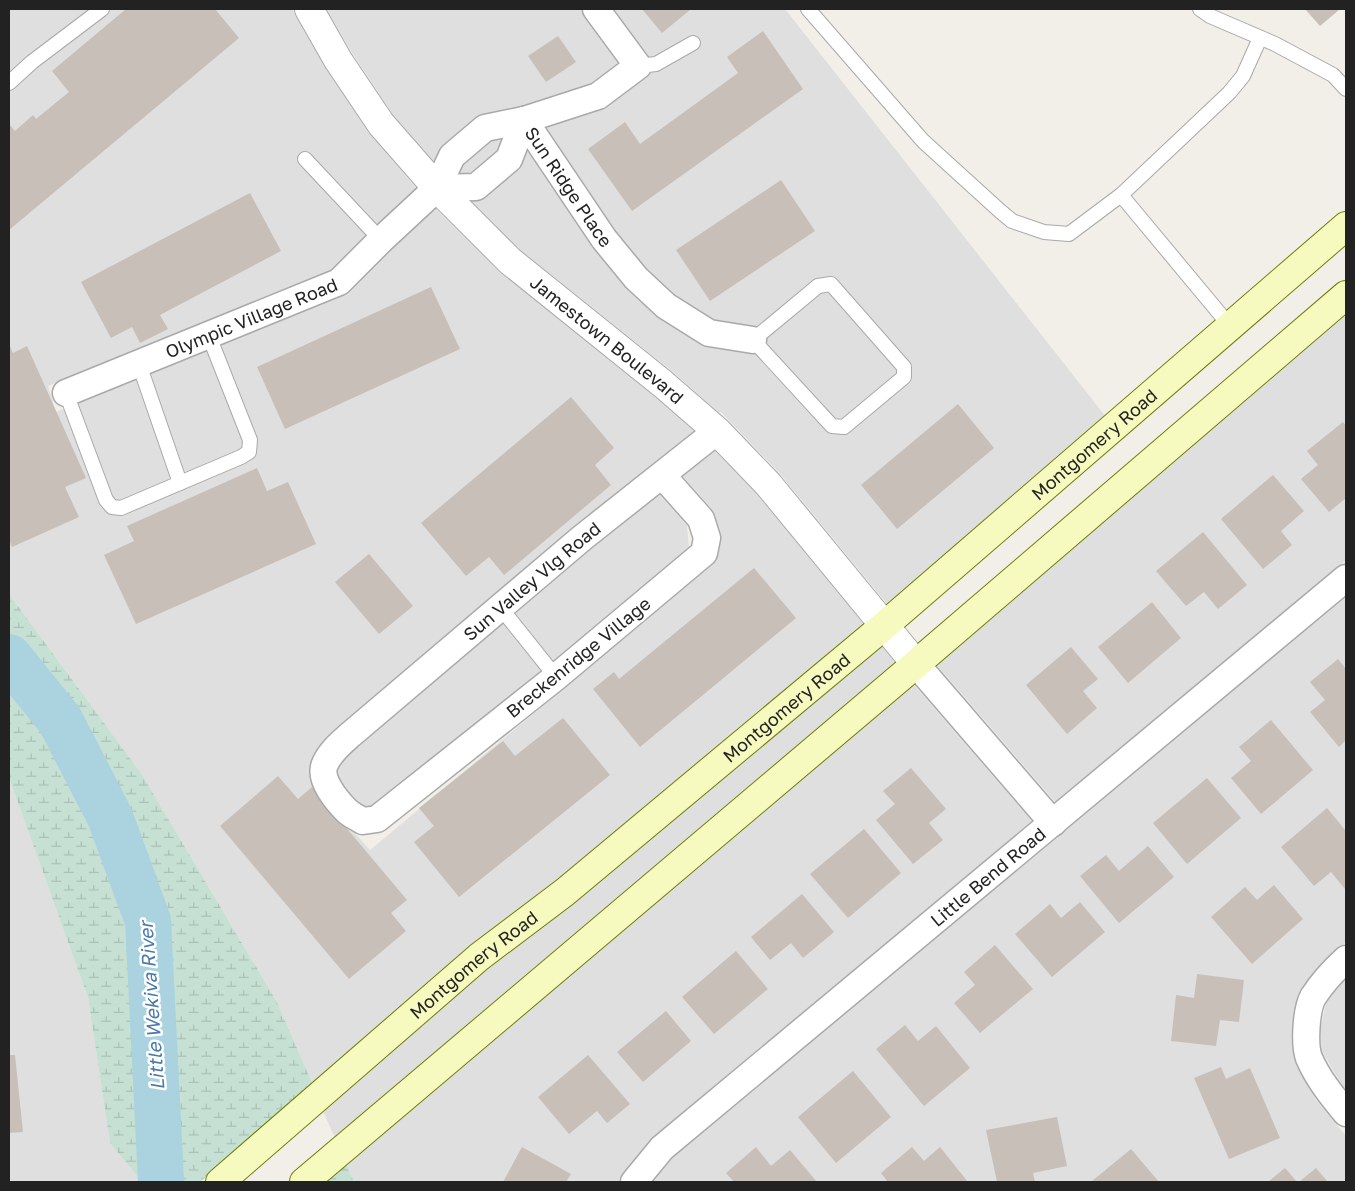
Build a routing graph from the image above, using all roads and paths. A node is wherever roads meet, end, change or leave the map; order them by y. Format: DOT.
graph roads {
  1 [pos="102,9"];
  2 [pos="309,9"];
  3 [pos="596,9"];
  4 [pos="808,9"];
  5 [pos="1200,9"];
  6 [pos="1216,13"];
  7 [pos="1260,38"];
  8 [pos="693,43"];
  9 [pos="638,66"];
  10 [pos="9,83"];
  11 [pos="1346,89"];
  12 [pos="524,120"];
  13 [pos="305,158"];
  14 [pos="437,188"];
  15 [pos="1121,195"];
  16 [pos="1346,226"];
  17 [pos="381,240"];
  18 [pos="1346,295"];
  19 [pos="1230,326"];
  20 [pos="209,336"];
  21 [pos="753,340"];
  22 [pos="139,364"];
  23 [pos="66,393"];
  24 [pos="717,431"];
  25 [pos="662,475"];
  26 [pos="180,483"];
  27 [pos="1346,578"];
  28 [pos="500,607"];
  29 [pos="885,625"];
  30 [pos="916,664"];
  31 [pos="556,677"];
  32 [pos="377,820"];
  33 [pos="1053,823"];
  34 [pos="1346,959"];
  35 [pos="1346,1113"];
  36 [pos="220,1182"];
  37 [pos="304,1182"];
  38 [pos="634,1182"];
  1 -- 10 [label="lane"];
  2 -- 14 [label="street, Jamestown Boulevard"];
  3 -- 9 [label="street"];
  4 -- 15 [label="lane"];
  5 -- 6 [label="lane"];
  6 -- 7 [label="lane"];
  7 -- 11 [label="lane"];
  7 -- 15 [label="lane"];
  8 -- 9 [label="lane"];
  9 -- 12 [label="street, Sun Ridge Place"];
  12 -- 14 [label="street"];
  12 -- 14 [label="street"];
  12 -- 21 [label="street, Sun Ridge Place"];
  13 -- 17 [label="lane"];
  14 -- 17 [label="street, Olympic Village Road"];
  14 -- 24 [label="street, Jamestown Boulevard"];
  15 -- 19 [label="lane"];
  16 -- 19 [label="main road, Montgomery Road"];
  17 -- 20 [label="street, Olympic Village Road"];
  18 -- 30 [label="main road"];
  19 -- 29 [label="main road, Montgomery Road"];
  20 -- 22 [label="street, Olympic Village Road"];
  20 -- 26 [label="lane"];
  21 -- 21 [label="lane"];
  22 -- 23 [label="street, Olympic Village Road"];
  22 -- 26 [label="lane"];
  23 -- 26 [label="lane"];
  24 -- 25 [label="street, Sun Valley Vlg Road"];
  24 -- 29 [label="street, Jamestown Boulevard"];
  25 -- 28 [label="street, Sun Valley Vlg Road"];
  25 -- 31 [label="street, Breckenridge Village"];
  27 -- 33 [label="street, Little Bend Road"];
  28 -- 31 [label="lane"];
  28 -- 32 [label="street, Sun Valley Vlg Road"];
  29 -- 30 [label="street, Jamestown Boulevard"];
  29 -- 36 [label="main road, Montgomery Road"];
  30 -- 33 [label="street"];
  30 -- 37 [label="main road"];
  31 -- 32 [label="street, Breckenridge Village"];
  33 -- 38 [label="street, Little Bend Road"];
  34 -- 35 [label="street"];
}
